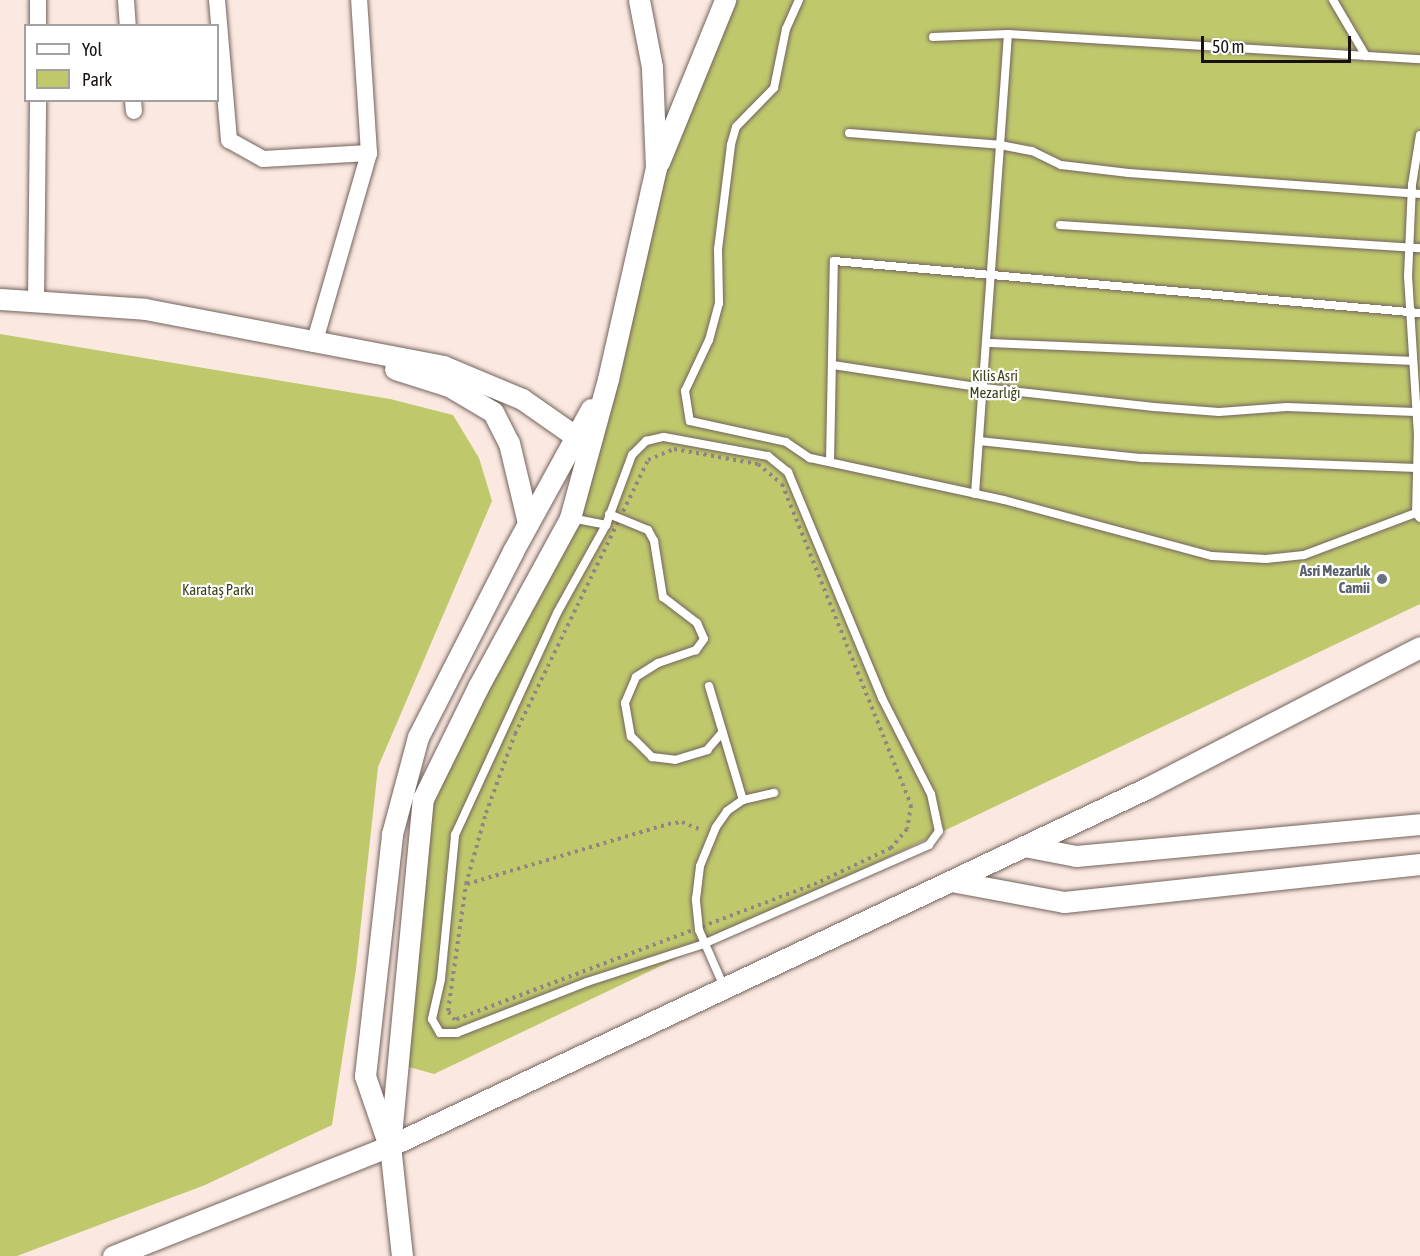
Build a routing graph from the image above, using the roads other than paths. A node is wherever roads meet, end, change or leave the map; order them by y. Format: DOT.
graph roads {
  1 [pos="38,0"];
  2 [pos="126,0"];
  3 [pos="217,0"];
  4 [pos="359,0"];
  5 [pos="639,0"];
  6 [pos="725,0"];
  7 [pos="799,0"];
  8 [pos="1333,0"];
  9 [pos="38,24"];
  10 [pos="128,24"];
  11 [pos="1008,34"];
  12 [pos="933,37"];
  13 [pos="1366,56"];
  14 [pos="1420,59"];
  15 [pos="38,102"];
  16 [pos="849,133"];
  17 [pos="1420,135"];
  18 [pos="1000,145"];
  19 [pos="369,153"];
  20 [pos="657,168"];
  21 [pos="1416,194"];
  22 [pos="1060,225"];
  23 [pos="1409,247"];
  24 [pos="1420,248"];
  25 [pos="992,275"];
  26 [pos="0,299"];
  27 [pos="36,302"];
  28 [pos="1408,313"];
  29 [pos="1420,313"];
  30 [pos="987,343"];
  31 [pos="314,344"];
  32 [pos="1411,361"];
  33 [pos="833,365"];
  34 [pos="984,388"];
  35 [pos="1415,412"];
  36 [pos="979,441"];
  37 [pos="583,442"];
  38 [pos="830,462"];
  39 [pos="1419,468"];
  40 [pos="975,494"];
  41 [pos="609,514"];
  42 [pos="1418,515"];
  43 [pos="570,518"];
  44 [pos="528,523"];
  45 [pos="606,525"];
  46 [pos="1420,647"];
  47 [pos="709,686"];
  48 [pos="722,733"];
  49 [pos="774,793"];
  50 [pos="743,800"];
  51 [pos="1420,824"];
  52 [pos="1024,846"];
  53 [pos="1420,864"];
  54 [pos="951,881"];
  55 [pos="704,944"];
  56 [pos="724,988"];
  57 [pos="390,1146"];
  58 [pos="112,1256"];
  59 [pos="402,1256"];
  1 -- 9 [label="street"];
  2 -- 10 [label="street"];
  3 -- 19 [label="street"];
  4 -- 19 [label="street"];
  5 -- 20 [label="street"];
  6 -- 20 [label="street"];
  7 -- 38 [label="lane"];
  8 -- 13 [label="lane"];
  11 -- 12 [label="lane"];
  11 -- 13 [label="lane"];
  11 -- 18 [label="lane"];
  13 -- 14 [label="lane"];
  15 -- 27 [label="street"];
  16 -- 18 [label="lane"];
  17 -- 21 [label="lane"];
  18 -- 21 [label="lane"];
  18 -- 25 [label="lane"];
  19 -- 31 [label="street"];
  20 -- 37 [label="street"];
  21 -- 23 [label="lane"];
  22 -- 23 [label="lane"];
  23 -- 24 [label="lane"];
  23 -- 28 [label="lane"];
  25 -- 28 [label="lane"];
  25 -- 30 [label="lane"];
  25 -- 33 [label="lane"];
  26 -- 27 [label="street"];
  27 -- 31 [label="street"];
  28 -- 29 [label="lane"];
  28 -- 32 [label="lane"];
  30 -- 32 [label="lane"];
  30 -- 34 [label="lane"];
  31 -- 37 [label="street"];
  31 -- 44 [label="street"];
  32 -- 35 [label="lane"];
  33 -- 34 [label="lane"];
  33 -- 38 [label="lane"];
  34 -- 35 [label="lane"];
  34 -- 36 [label="lane"];
  35 -- 39 [label="lane"];
  36 -- 39 [label="lane"];
  36 -- 40 [label="lane"];
  37 -- 43 [label="street"];
  37 -- 44 [label="street"];
  38 -- 40 [label="lane"];
  39 -- 42 [label="lane"];
  40 -- 42 [label="lane"];
  41 -- 45 [label="lane"];
  41 -- 48 [label="lane"];
  41 -- 55 [label="lane"];
  43 -- 45 [label="lane"];
  43 -- 57 [label="street"];
  44 -- 57 [label="street"];
  45 -- 55 [label="lane"];
  46 -- 52 [label="street"];
  47 -- 48 [label="lane"];
  48 -- 50 [label="lane"];
  49 -- 50 [label="lane"];
  50 -- 55 [label="lane"];
  51 -- 52 [label="street"];
  52 -- 54 [label="street"];
  53 -- 54 [label="street"];
  54 -- 56 [label="street"];
  55 -- 56 [label="lane"];
  56 -- 57 [label="street"];
  57 -- 58 [label="street"];
  57 -- 59 [label="street"];
}
